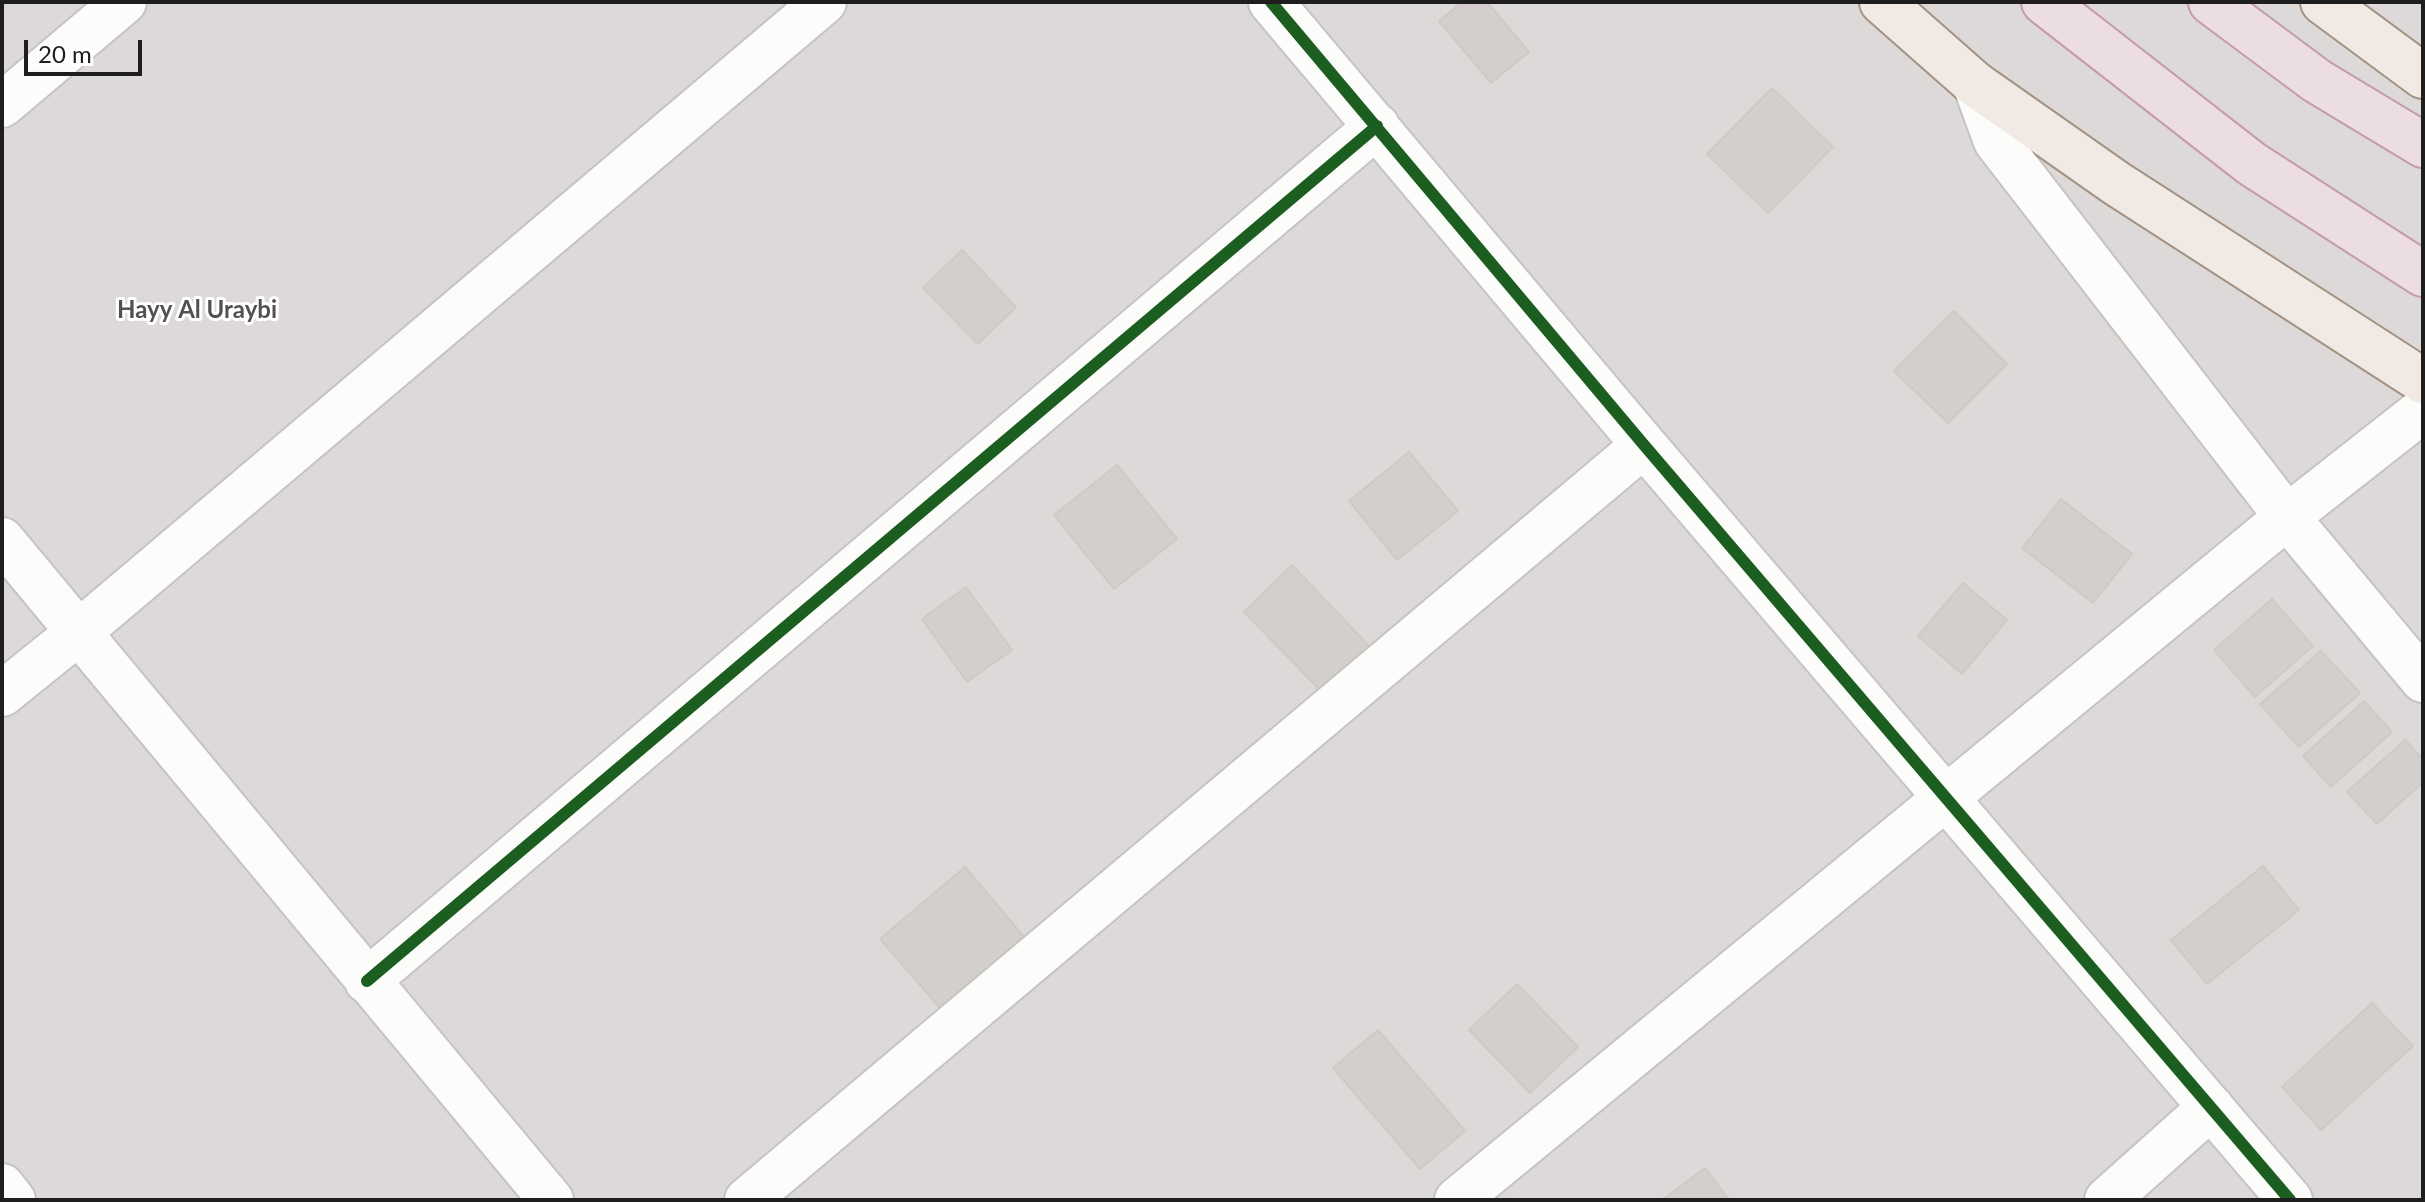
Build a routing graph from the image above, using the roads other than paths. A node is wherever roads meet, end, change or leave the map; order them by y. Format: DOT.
graph roads {
  1 [pos="124,2"];
  2 [pos="824,2"];
  3 [pos="1271,2"];
  4 [pos="1882,2"];
  5 [pos="2044,2"];
  6 [pos="2211,2"];
  7 [pos="2323,2"];
  8 [pos="2423,76"];
  9 [pos="1975,84"];
  10 [pos="2,105"];
  11 [pos="1377,126"];
  12 [pos="2423,145"];
  13 [pos="2423,274"];
  14 [pos="2423,381"];
  15 [pos="2423,410"];
  16 [pos="1644,445"];
  17 [pos="2287,517"];
  18 [pos="2,540"];
  19 [pos="79,632"];
  20 [pos="2423,680"];
  21 [pos="2,694"];
  22 [pos="1947,797"];
  23 [pos="367,981"];
  24 [pos="2211,1107"];
  25 [pos="2,1186"];
  26 [pos="13,1200"];
  27 [pos="551,1200"];
  28 [pos="747,1200"];
  29 [pos="1457,1200"];
  30 [pos="2107,1200"];
  31 [pos="2290,1200"];
  1 -- 10 [label="street"];
  2 -- 19 [label="street"];
  3 -- 11 [label="street"];
  4 -- 9 [label="main road"];
  5 -- 13 [label="highway"];
  6 -- 12 [label="highway"];
  7 -- 8 [label="main road"];
  9 -- 14 [label="main road"];
  9 -- 17 [label="street"];
  11 -- 16 [label="street"];
  11 -- 23 [label="street"];
  15 -- 17 [label="street"];
  16 -- 22 [label="street"];
  16 -- 28 [label="street"];
  17 -- 20 [label="street"];
  17 -- 22 [label="street"];
  18 -- 19 [label="street"];
  19 -- 21 [label="street"];
  19 -- 23 [label="street"];
  22 -- 24 [label="street"];
  22 -- 29 [label="street"];
  23 -- 27 [label="street"];
  24 -- 30 [label="street"];
  24 -- 31 [label="street"];
  25 -- 26 [label="street"];
}
